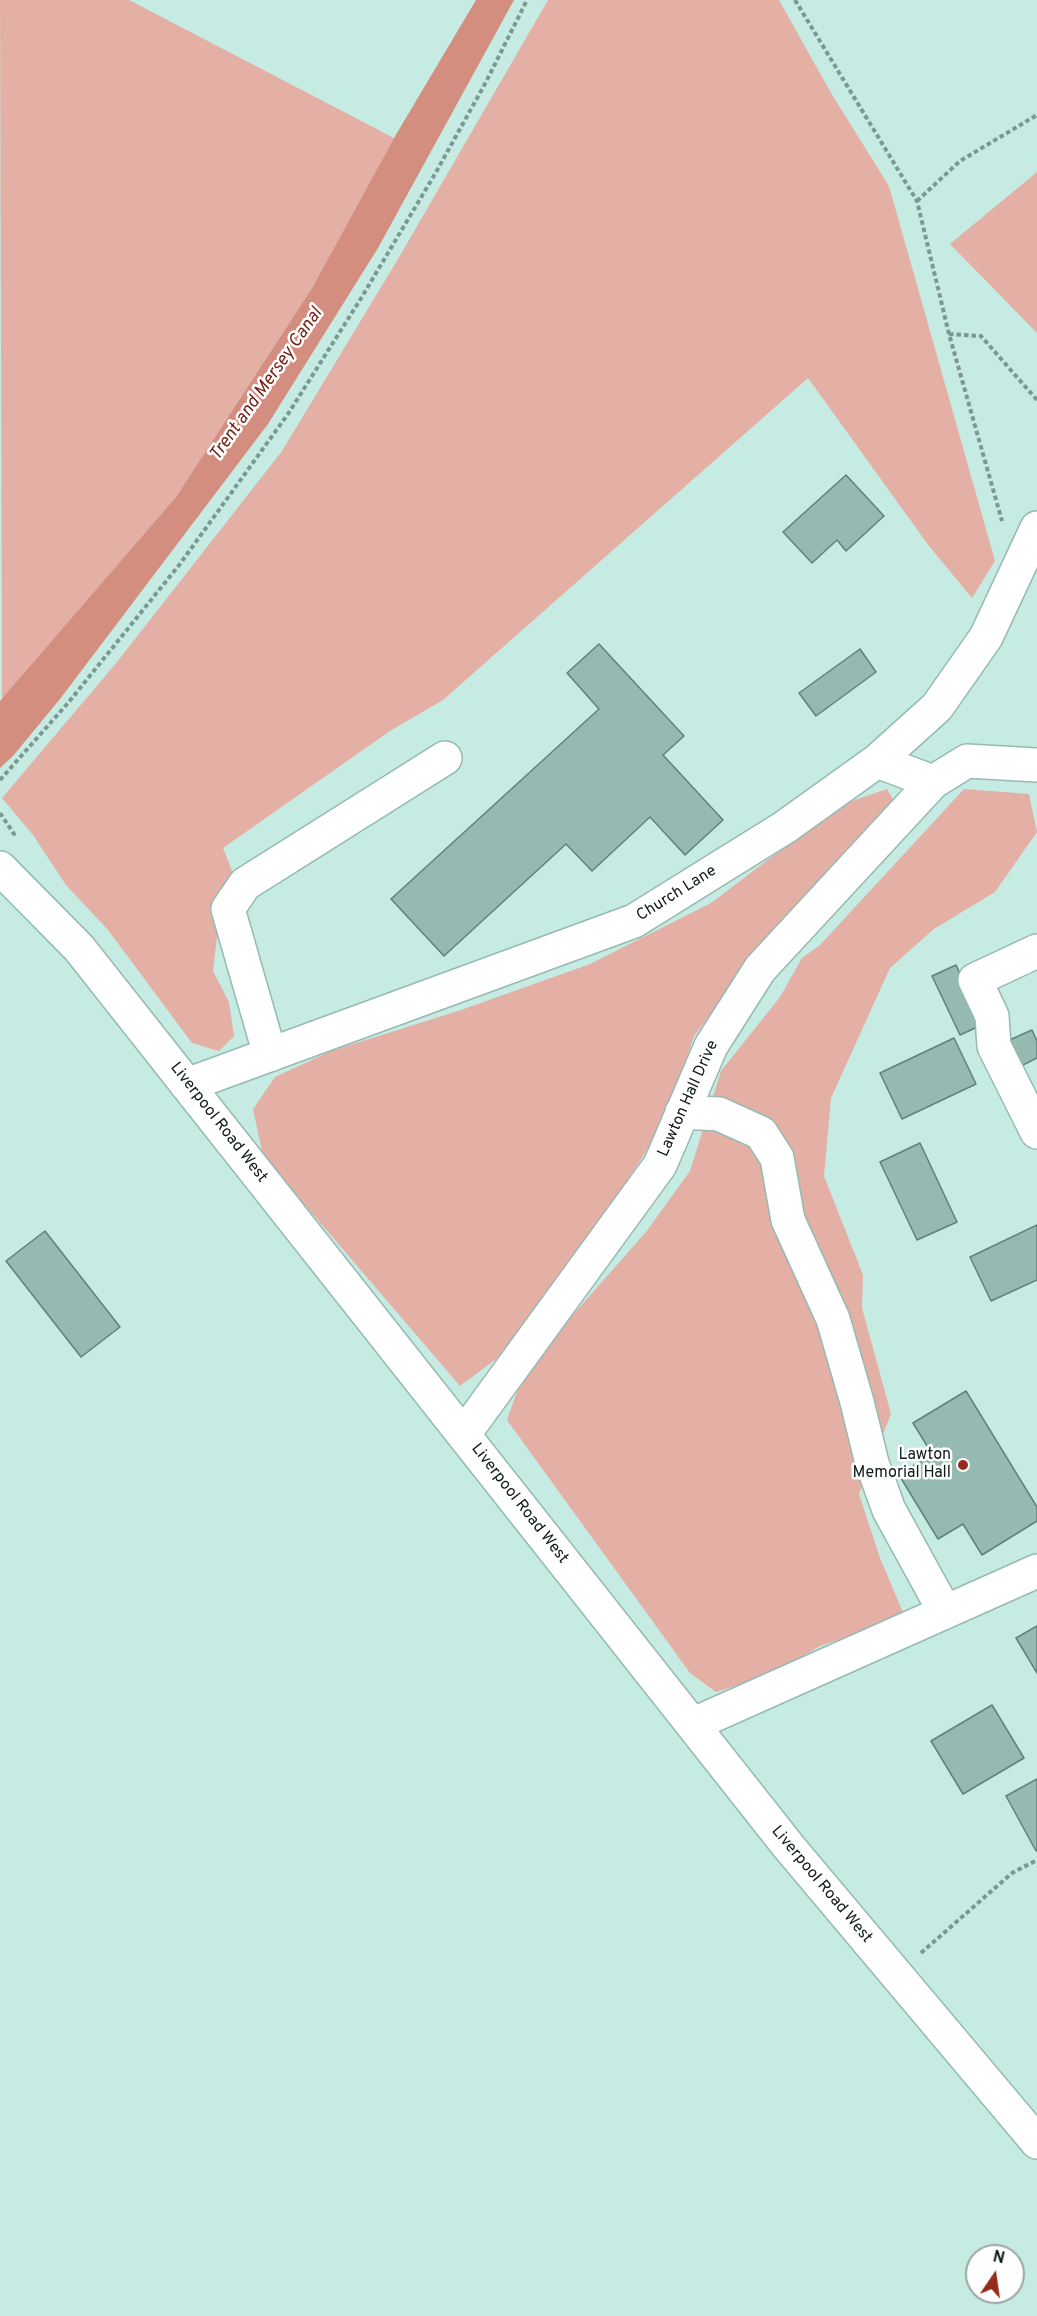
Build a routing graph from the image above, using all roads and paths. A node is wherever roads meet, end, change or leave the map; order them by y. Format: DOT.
graph roads {
  1 [pos="527,0"];
  2 [pos="795,0"];
  3 [pos="1037,115"];
  4 [pos="917,201"];
  5 [pos="949,334"];
  6 [pos="1037,400"];
  7 [pos="1033,537"];
  8 [pos="444,758"];
  9 [pos="877,761"];
  10 [pos="1037,765"];
  11 [pos="0,780"];
  12 [pos="933,782"];
  13 [pos="0,868"];
  14 [pos="1037,951"];
  15 [pos="270,1055"];
  16 [pos="188,1085"];
  17 [pos="682,1112"];
  18 [pos="1037,1132"];
  19 [pos="464,1434"];
  20 [pos="1037,1571"];
  21 [pos="943,1613"];
  22 [pos="694,1724"];
  23 [pos="1037,1860"];
  24 [pos="896,1974"];
  25 [pos="1037,2142"];
  1 -- 11 [label="path"];
  2 -- 4 [label="path"];
  3 -- 4 [label="path"];
  4 -- 5 [label="path"];
  5 -- 6 [label="path"];
  5 -- 7 [label="path"];
  7 -- 9 [label="street, Church Lane"];
  8 -- 15 [label="street"];
  9 -- 12 [label="street"];
  9 -- 15 [label="street, Church Lane"];
  10 -- 12 [label="street, Lawton Hall Drive"];
  12 -- 17 [label="street, Lawton Hall Drive"];
  13 -- 16 [label="street, Liverpool Road West"];
  14 -- 18 [label="street"];
  15 -- 16 [label="street, Church Lane"];
  16 -- 19 [label="street, Liverpool Road West"];
  17 -- 19 [label="street, Lawton Hall Drive"];
  17 -- 21 [label="street"];
  19 -- 22 [label="street, Liverpool Road West"];
  20 -- 21 [label="street"];
  21 -- 22 [label="street"];
  22 -- 24 [label="street, Liverpool Road West"];
  23 -- 24 [label="path"];
  24 -- 25 [label="street, Liverpool Road West"];
}
